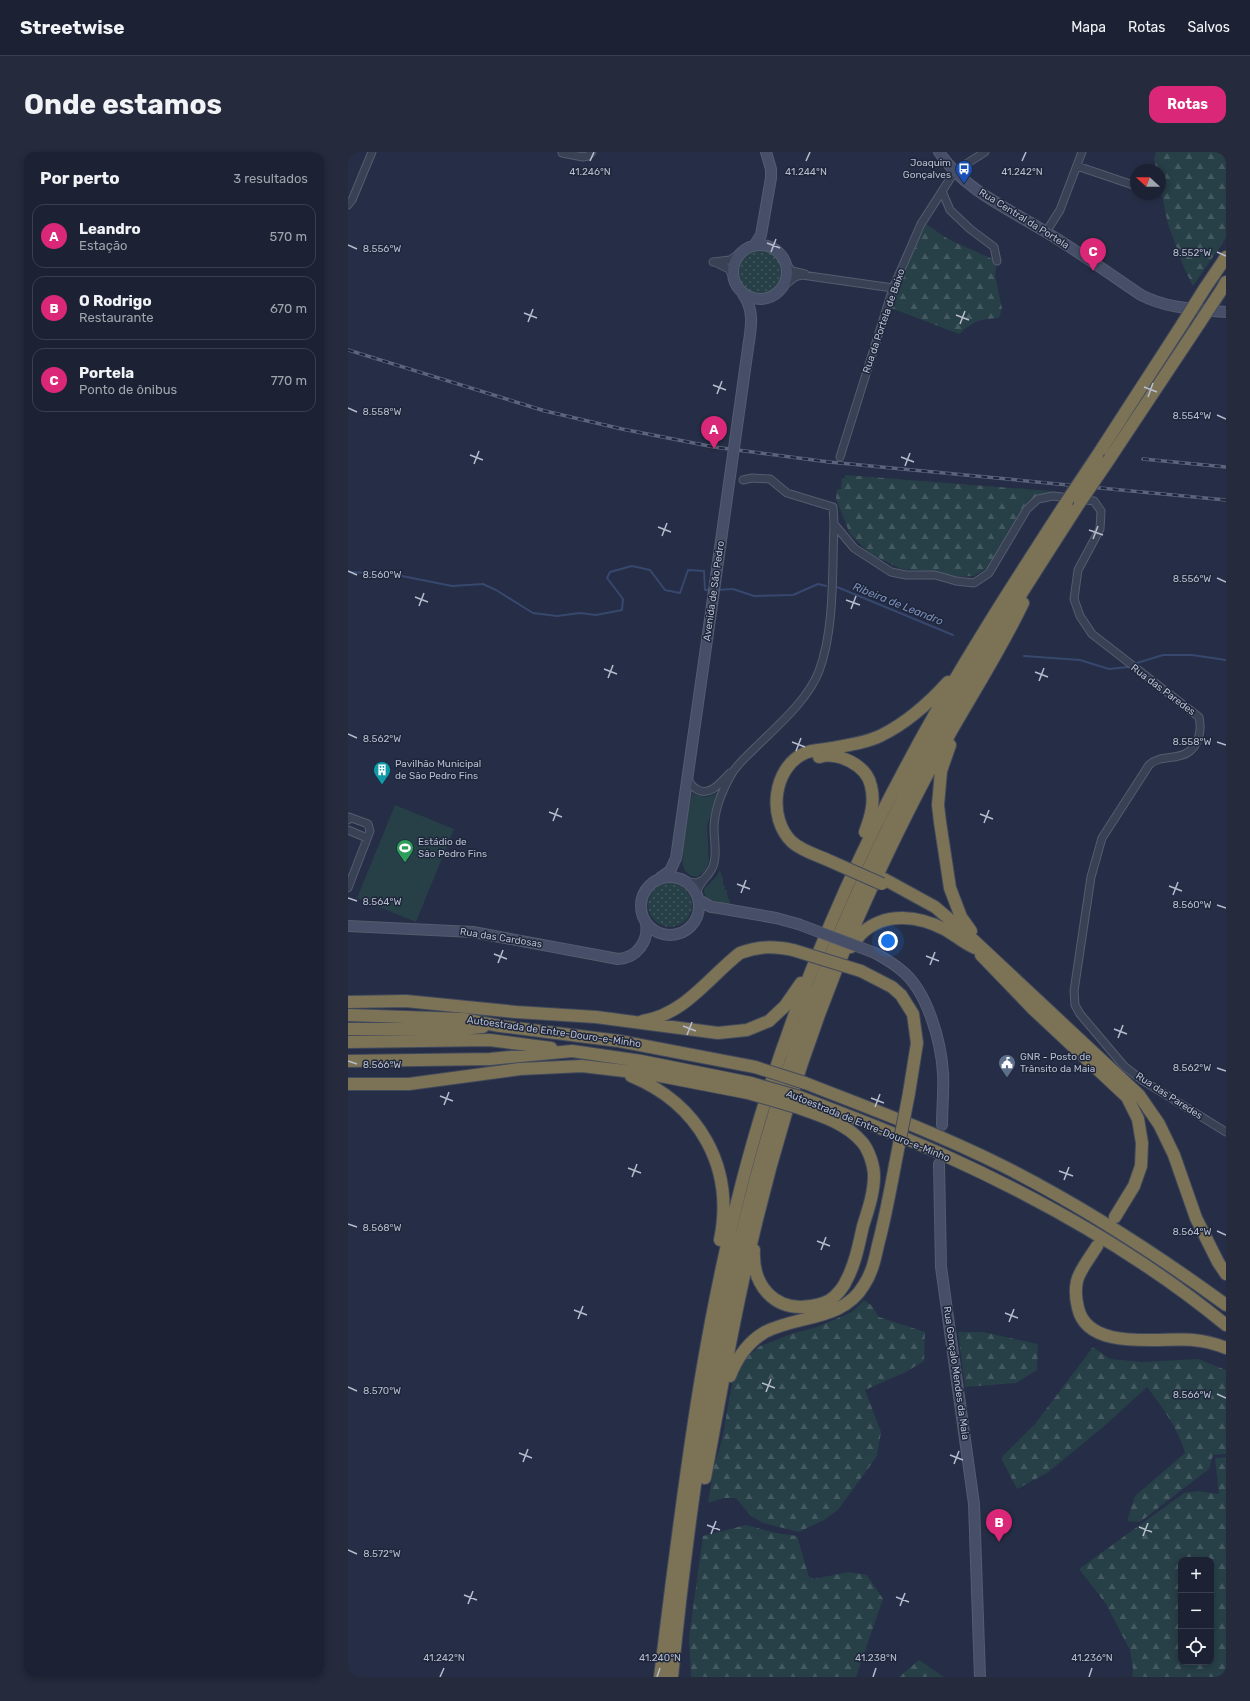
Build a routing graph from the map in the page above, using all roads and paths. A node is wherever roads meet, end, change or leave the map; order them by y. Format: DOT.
graph roads {
  1 [pos="372,152"];
  2 [pos="592,152"];
  3 [pos="766,152"];
  4 [pos="939,152"];
  5 [pos="985,152"];
  6 [pos="1082,152"];
  7 [pos="562,153"];
  8 [pos="1077,166"];
  9 [pos="955,170"];
  10 [pos="1130,184"];
  11 [pos="942,191"];
  12 [pos="348,204"];
  13 [pos="1046,232"];
  14 [pos="754,246"];
  15 [pos="742,252"];
  16 [pos="1226,257"];
  17 [pos="997,261"];
  18 [pos="785,264"];
  19 [pos="813,276"];
  20 [pos="734,279"];
  21 [pos="1224,285"];
  22 [pos="781,288"];
  23 [pos="893,288"];
  24 [pos="742,292"];
  25 [pos="766,298"];
  26 [pos="1226,312"];
  27 [pos="752,324"];
  28 [pos="840,457"];
  29 [pos="743,480"];
  30 [pos="834,524"];
  31 [pos="1046,555"];
  32 [pos="965,663"];
  33 [pos="963,710"];
  34 [pos="741,762"];
  35 [pos="688,775"];
  36 [pos="348,820"];
  37 [pos="348,830"];
  38 [pos="368,838"];
  39 [pos="860,857"];
  40 [pos="676,858"];
  41 [pos="831,858"];
  42 [pos="660,878"];
  43 [pos="705,878"];
  44 [pos="685,881"];
  45 [pos="883,882"];
  46 [pos="348,888"];
  47 [pos="698,896"];
  48 [pos="727,910"];
  49 [pos="646,923"];
  50 [pos="692,924"];
  51 [pos="348,926"];
  52 [pos="664,934"];
  53 [pos="644,941"];
  54 [pos="974,948"];
  55 [pos="990,955"];
  56 [pos="814,962"];
  57 [pos="835,976"];
  58 [pos="348,1002"];
  59 [pos="348,1015"];
  60 [pos="635,1022"];
  61 [pos="500,1026"];
  62 [pos="348,1029"];
  63 [pos="348,1042"];
  64 [pos="572,1051"];
  65 [pos="348,1061"];
  66 [pos="605,1068"];
  67 [pos="348,1084"];
  68 [pos="750,1088"];
  69 [pos="798,1102"];
  70 [pos="942,1125"];
  71 [pos="1226,1132"];
  72 [pos="939,1164"];
  73 [pos="1115,1217"];
  74 [pos="757,1219"];
  75 [pos="1097,1246"];
  76 [pos="1226,1274"];
  77 [pos="718,1285"];
  78 [pos="1226,1305"];
  79 [pos="1226,1325"];
  80 [pos="1226,1348"];
  81 [pos="720,1402"];
  82 [pos="689,1538"];
  83 [pos="660,1677"];
  84 [pos="672,1677"];
  85 [pos="980,1677"];
  1 -- 12 [label="street"];
  2 -- 7 [label="street"];
  3 -- 14 [label="street"];
  4 -- 9 [label="street, Rua Central da Portela"];
  5 -- 9 [label="street"];
  6 -- 8 [label="street"];
  8 -- 10 [label="street"];
  8 -- 13 [label="street"];
  9 -- 11 [label="street, Rua da Portela de Baixo"];
  9 -- 13 [label="street, Rua Central da Portela"];
  11 -- 17 [label="street"];
  11 -- 23 [label="street, Rua da Portela de Baixo"];
  13 -- 26 [label="street, Rua Central da Portela"];
  14 -- 15 [label="street"];
  14 -- 18 [label="street"];
  15 -- 20 [label="street"];
  15 -- 20 [label="street"];
  16 -- 32 [label="highway, bridge"];
  18 -- 19 [label="street"];
  18 -- 22 [label="street"];
  19 -- 22 [label="street"];
  19 -- 23 [label="street"];
  20 -- 24 [label="street"];
  21 -- 31 [label="highway, bridge"];
  22 -- 25 [label="street"];
  23 -- 28 [label="street, Rua da Portela de Baixo"];
  24 -- 25 [label="street"];
  24 -- 27 [label="street, Avenida de São Pedro"];
  25 -- 27 [label="street, Avenida de São Pedro"];
  27 -- 35 [label="street, Avenida de São Pedro, bridge"];
  29 -- 30 [label="street"];
  30 -- 34 [label="street"];
  30 -- 71 [label="street, Rua das Paredes"];
  31 -- 33 [label="highway"];
  31 -- 82 [label="highway"];
  32 -- 39 [label="highway"];
  32 -- 41 [label="highway"];
  33 -- 55 [label="highway"];
  33 -- 57 [label="highway"];
  34 -- 35 [label="street"];
  34 -- 43 [label="street"];
  35 -- 40 [label="street, Avenida de São Pedro"];
  36 -- 38 [label="street"];
  37 -- 38 [label="street"];
  38 -- 46 [label="street"];
  39 -- 41 [label="highway"];
  39 -- 56 [label="highway"];
  40 -- 42 [label="street, Avenida de São Pedro"];
  40 -- 44 [label="street, Avenida de São Pedro"];
  41 -- 45 [label="highway, bridge"];
  42 -- 44 [label="street"];
  42 -- 49 [label="street"];
  43 -- 44 [label="street"];
  43 -- 47 [label="street"];
  44 -- 47 [label="street"];
  45 -- 54 [label="highway"];
  45 -- 55 [label="highway"];
  47 -- 48 [label="street"];
  47 -- 50 [label="street"];
  48 -- 50 [label="street"];
  48 -- 70 [label="street, bridge"];
  49 -- 52 [label="street"];
  49 -- 53 [label="street"];
  50 -- 52 [label="street"];
  51 -- 53 [label="street, Rua das Cardosas"];
  52 -- 53 [label="street, Rua das Cardosas"];
  54 -- 57 [label="highway"];
  54 -- 73 [label="highway"];
  55 -- 76 [label="highway"];
  56 -- 60 [label="highway"];
  56 -- 77 [label="highway"];
  57 -- 74 [label="highway"];
  58 -- 60 [label="highway"];
  59 -- 61 [label="highway, Autoestrada de Entre-Douro-e-Minho"];
  60 -- 81 [label="highway, bridge"];
  61 -- 62 [label="highway"];
  61 -- 78 [label="highway, Autoestrada de Entre-Douro-e-Minho, bridge"];
  63 -- 64 [label="highway"];
  64 -- 65 [label="highway, Autoestrada de Entre-Douro-e-Minho"];
  64 -- 68 [label="highway, Autoestrada de Entre-Douro-e-Minho"];
  66 -- 67 [label="highway"];
  66 -- 68 [label="highway"];
  66 -- 77 [label="highway"];
  68 -- 69 [label="highway, bridge"];
  69 -- 74 [label="highway"];
  69 -- 79 [label="highway, Autoestrada de Entre-Douro-e-Minho"];
  72 -- 85 [label="street, Rua Gonçalo Mendes da Maia"];
  74 -- 81 [label="highway"];
  75 -- 80 [label="highway"];
  77 -- 83 [label="highway"];
  81 -- 82 [label="highway"];
  82 -- 84 [label="highway"];
}
